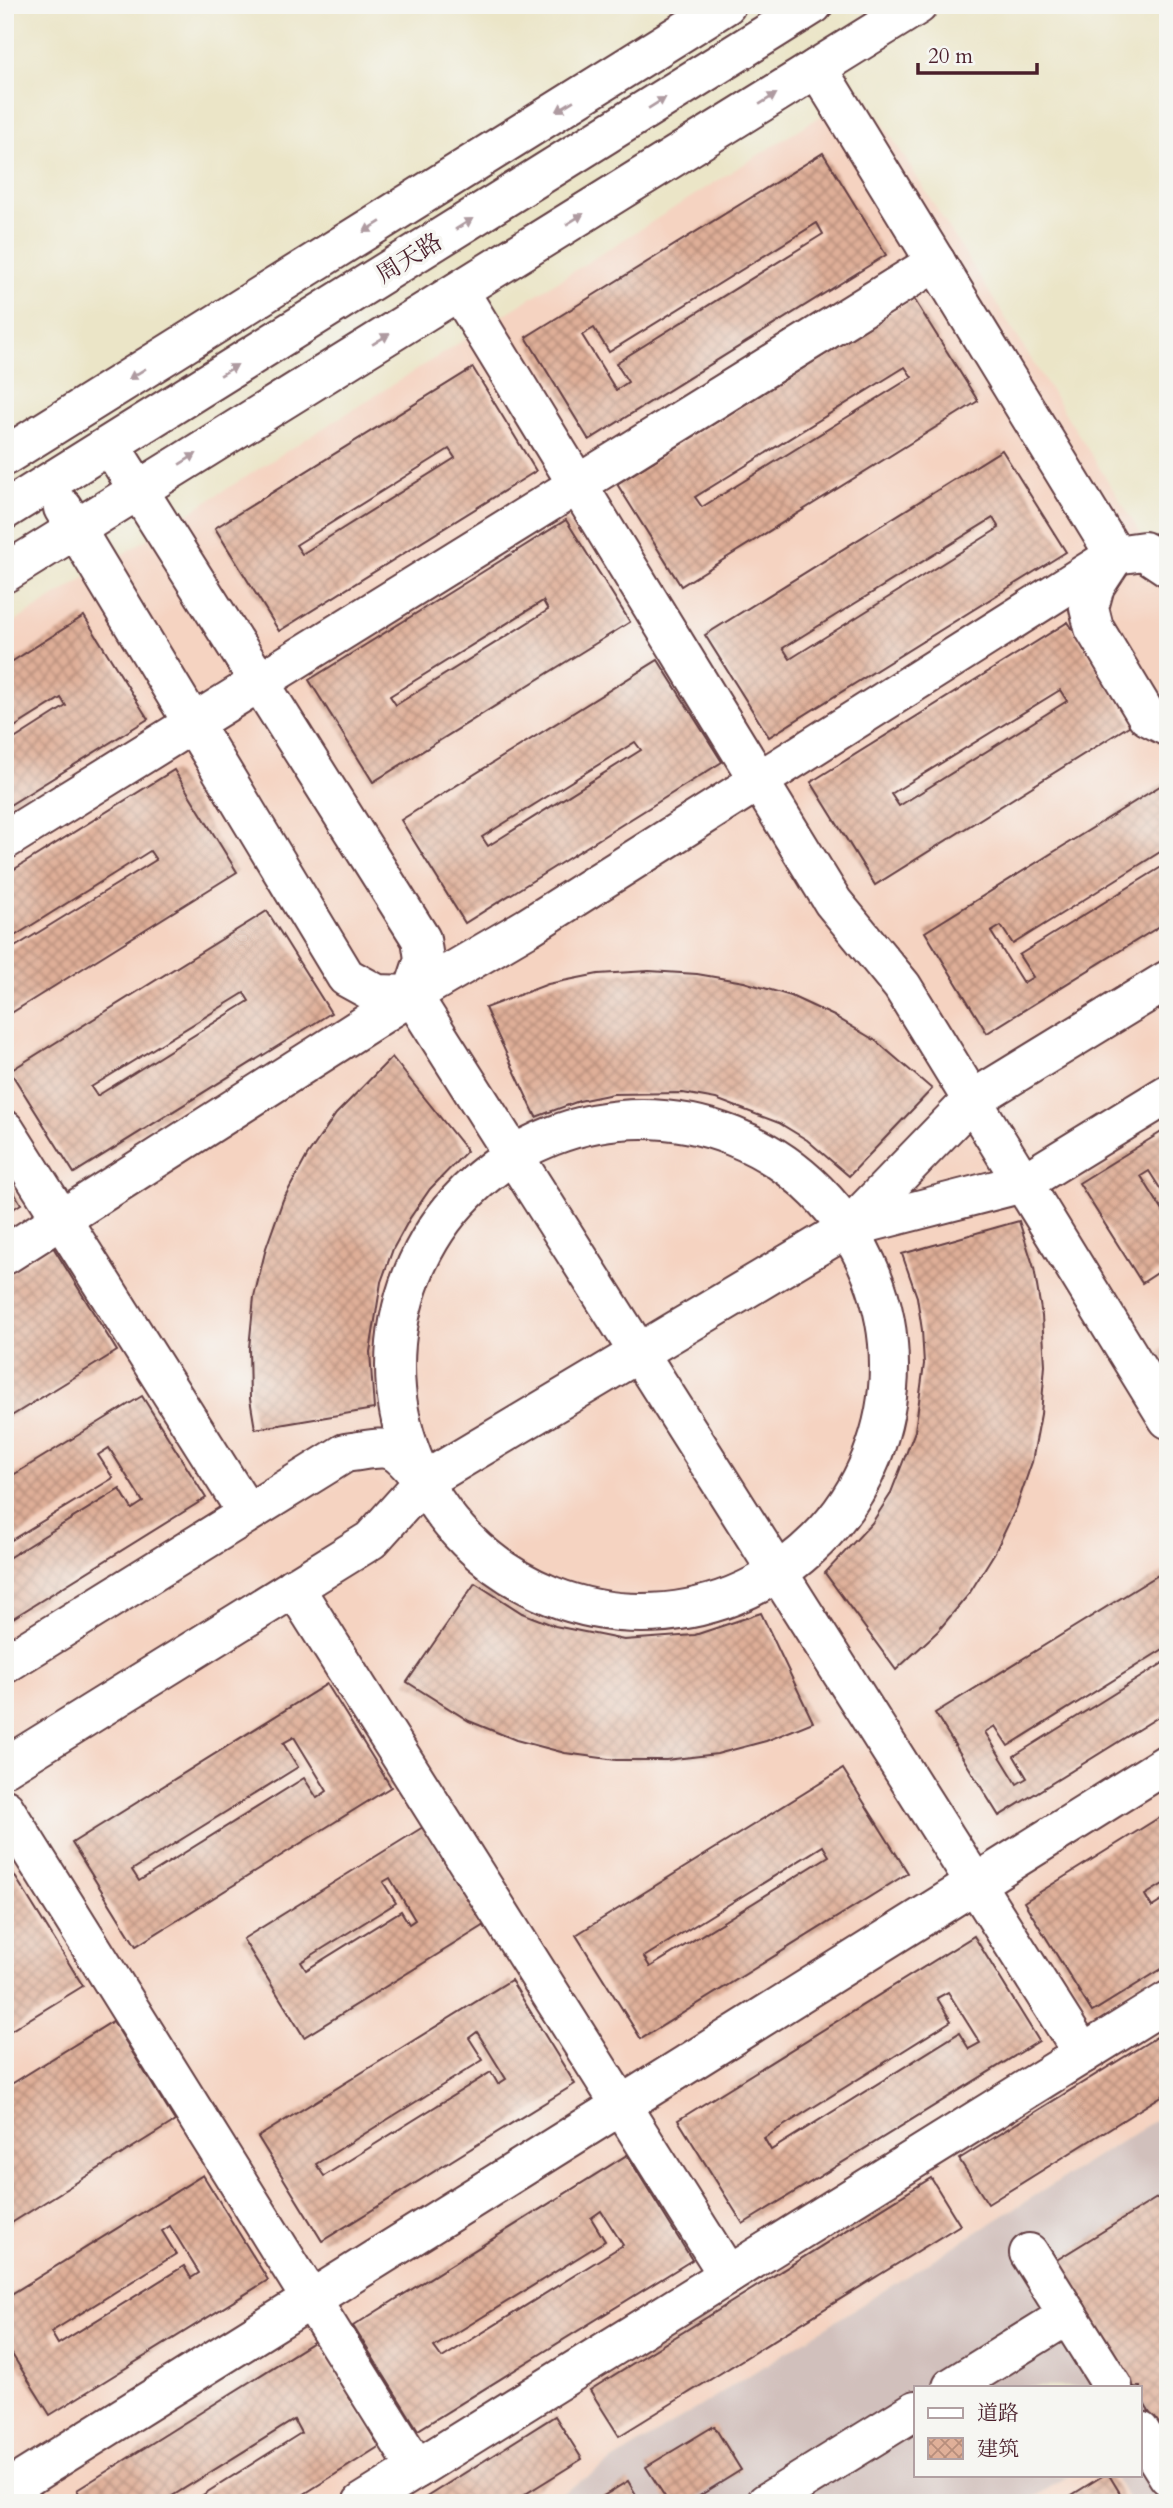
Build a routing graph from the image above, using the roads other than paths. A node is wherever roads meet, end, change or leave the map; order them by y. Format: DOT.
graph roads {
  1 [pos="726,5"];
  2 [pos="813,5"];
  3 [pos="918,5"];
  4 [pos="817,68"];
  5 [pos="936,262"];
  6 [pos="459,291"];
  7 [pos="110,444"];
  8 [pos="5,456"];
  9 [pos="48,483"];
  10 [pos="577,485"];
  11 [pos="139,490"];
  12 [pos="5,510"];
  13 [pos="76,529"];
  14 [pos="1115,555"];
  15 [pos="1168,567"];
  16 [pos="5,573"];
  17 [pos="260,682"];
  18 [pos="193,723"];
  19 [pos="1168,727"];
  20 [pos="759,781"];
  21 [pos="5,840"];
  22 [pos="1168,980"];
  23 [pos="412,995"];
  24 [pos="1168,1094"];
  25 [pos="972,1100"];
  26 [pos="5,1130"];
  27 [pos="514,1155"];
  28 [pos="1023,1183"];
  29 [pos="62,1220"];
  30 [pos="848,1228"];
  31 [pos="5,1255"];
  32 [pos="639,1352"];
  33 [pos="1168,1419"];
  34 [pos="424,1481"];
  35 [pos="247,1513"];
  36 [pos="778,1573"];
  37 [pos="294,1587"];
  38 [pos="5,1664"];
  39 [pos="1168,1763"];
  40 [pos="5,1767"];
  41 [pos="5,1809"];
  42 [pos="975,1884"];
  43 [pos="1168,2001"];
  44 [pos="1083,2054"];
  45 [pos="621,2106"];
  46 [pos="1029,2253"];
  47 [pos="728,2275"];
  48 [pos="311,2300"];
  49 [pos="1068,2315"];
  50 [pos="954,2386"];
  51 [pos="1112,2386"];
  52 [pos="914,2411"];
  53 [pos="1142,2434"];
  54 [pos="416,2469"];
  55 [pos="1168,2476"];
  56 [pos="15,2484"];
  57 [pos="362,2503"];
  58 [pos="766,2503"];
  1 -- 8 [label="street, 周天路, one-way"];
  7 -- 2 [label="street, 周天路, one-way"];
  3 -- 4 [label="street"];
  4 -- 5 [label="street"];
  6 -- 4 [label="street, one-way"];
  5 -- 10 [label="street"];
  5 -- 14 [label="street"];
  6 -- 10 [label="street"];
  11 -- 6 [label="street, one-way"];
  7 -- 9 [label="street, 周天路"];
  7 -- 11 [label="street"];
  9 -- 12 [label="street, 周天路"];
  9 -- 13 [label="street"];
  10 -- 17 [label="street"];
  10 -- 20 [label="street"];
  11 -- 13 [label="street"];
  11 -- 17 [label="street"];
  13 -- 16 [label="street"];
  13 -- 18 [label="street"];
  14 -- 15 [label="street"];
  14 -- 19 [label="street"];
  14 -- 20 [label="street"];
  17 -- 18 [label="street"];
  17 -- 23 [label="street"];
  18 -- 21 [label="street"];
  18 -- 23 [label="street"];
  20 -- 23 [label="street"];
  20 -- 25 [label="street"];
  22 -- 25 [label="street"];
  23 -- 27 [label="street"];
  23 -- 29 [label="street"];
  24 -- 28 [label="street"];
  25 -- 28 [label="street"];
  25 -- 30 [label="street"];
  26 -- 29 [label="street"];
  27 -- 30 [label="street"];
  27 -- 32 [label="street"];
  27 -- 34 [label="street"];
  28 -- 30 [label="street"];
  28 -- 33 [label="street"];
  29 -- 31 [label="street"];
  29 -- 35 [label="street"];
  30 -- 32 [label="street"];
  30 -- 36 [label="street"];
  32 -- 34 [label="street"];
  32 -- 36 [label="street"];
  34 -- 35 [label="street"];
  34 -- 36 [label="street"];
  34 -- 37 [label="street"];
  35 -- 38 [label="street"];
  36 -- 42 [label="street"];
  37 -- 40 [label="street"];
  37 -- 45 [label="street"];
  39 -- 42 [label="street"];
  41 -- 48 [label="street"];
  42 -- 44 [label="street"];
  42 -- 45 [label="street"];
  43 -- 44 [label="street"];
  44 -- 47 [label="street"];
  45 -- 47 [label="street"];
  45 -- 48 [label="street"];
  46 -- 49 [label="street"];
  47 -- 54 [label="street"];
  48 -- 54 [label="street"];
  48 -- 56 [label="street"];
  49 -- 50 [label="street"];
  49 -- 51 [label="street"];
  52 -- 58 [label="street"];
  53 -- 55 [label="street"];
  54 -- 57 [label="street"];
}
